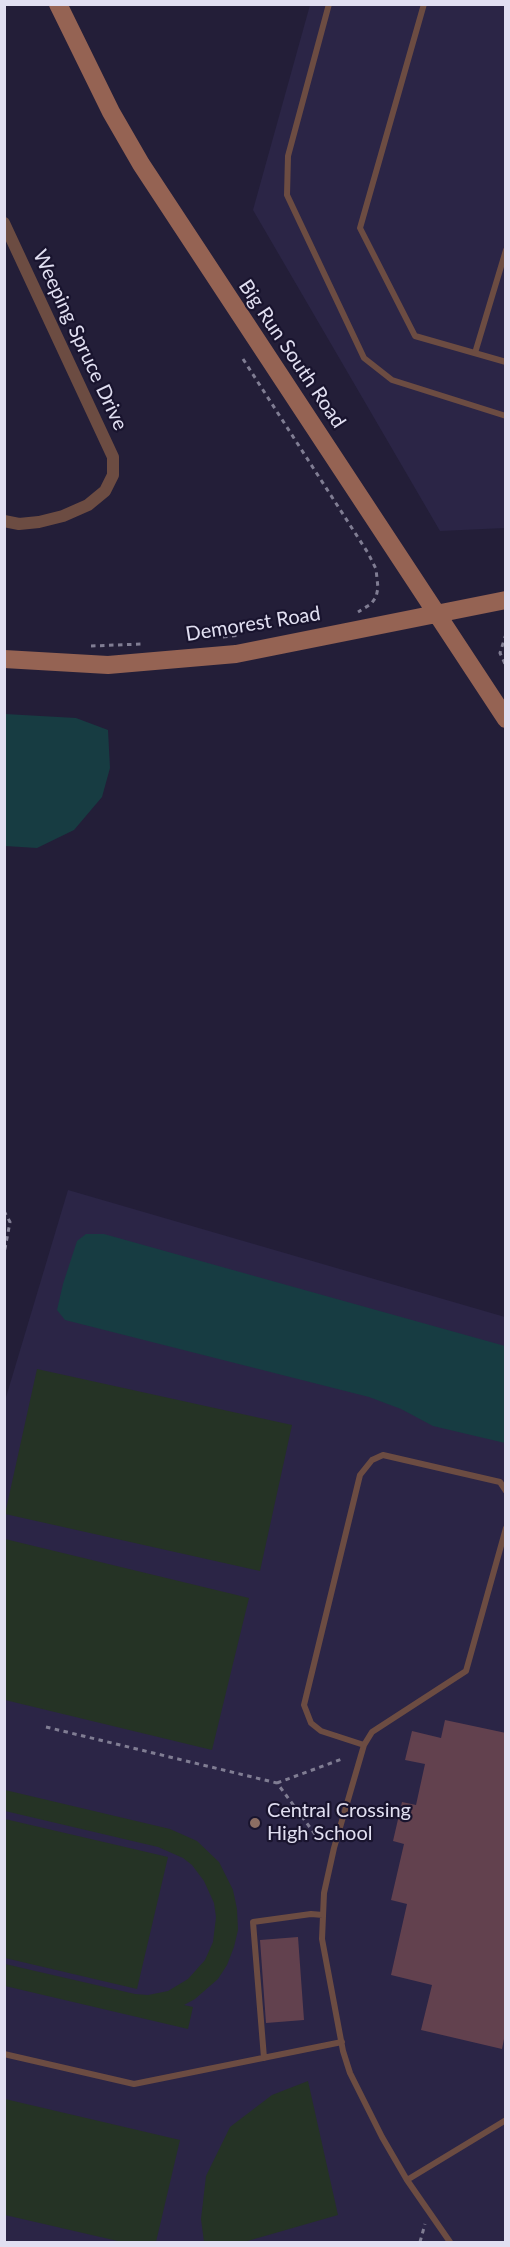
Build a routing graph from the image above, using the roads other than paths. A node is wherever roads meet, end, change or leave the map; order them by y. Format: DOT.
graph roads {
  1 [pos="58,4"];
  2 [pos="329,4"];
  3 [pos="424,4"];
  4 [pos="4,223"];
  5 [pos="506,250"];
  6 [pos="475,353"];
  7 [pos="506,362"];
  8 [pos="506,416"];
  9 [pos="4,521"];
  10 [pos="506,600"];
  11 [pos="438,615"];
  12 [pos="4,659"];
  13 [pos="506,719"];
  14 [pos="506,1491"];
  15 [pos="506,1528"];
  16 [pos="364,1745"];
  17 [pos="323,1915"];
  18 [pos="342,2042"];
  19 [pos="4,2054"];
  20 [pos="264,2058"];
  21 [pos="506,2120"];
  22 [pos="407,2180"];
  23 [pos="450,2242"];
  1 -- 11 [label="street, Big Run South Road"];
  2 -- 8 [label="lane"];
  3 -- 6 [label="lane"];
  4 -- 9 [label="street, Weeping Spruce Drive"];
  5 -- 6 [label="lane"];
  6 -- 7 [label="lane"];
  10 -- 11 [label="street, Demorest Road"];
  11 -- 12 [label="street, Demorest Road"];
  11 -- 13 [label="street, Big Run South Road"];
  14 -- 16 [label="lane"];
  15 -- 16 [label="lane"];
  16 -- 17 [label="lane"];
  17 -- 18 [label="lane"];
  17 -- 20 [label="lane"];
  18 -- 20 [label="lane"];
  18 -- 22 [label="lane"];
  19 -- 20 [label="lane"];
  21 -- 22 [label="lane"];
  22 -- 23 [label="lane"];
}
